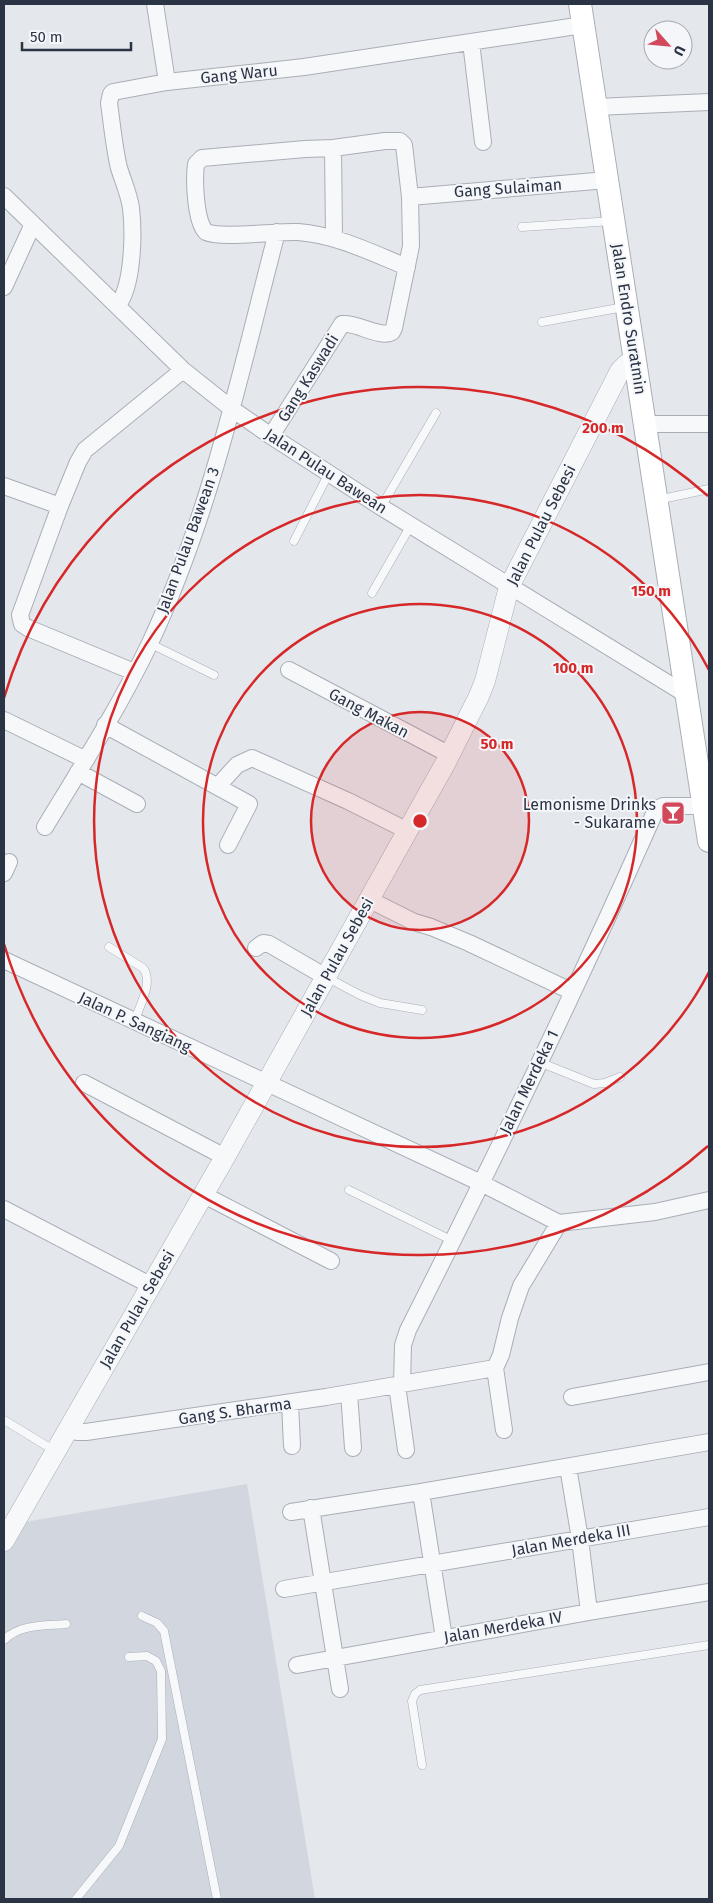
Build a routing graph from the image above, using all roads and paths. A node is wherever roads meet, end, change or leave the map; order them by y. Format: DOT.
graph roads {
  1 [pos="155,4"];
  2 [pos="582,14"];
  3 [pos="471,42"];
  4 [pos="167,82"];
  5 [pos="709,102"];
  6 [pos="596,107"];
  7 [pos="483,142"];
  8 [pos="333,148"];
  9 [pos="607,180"];
  10 [pos="4,196"];
  11 [pos="410,197"];
  12 [pos="614,221"];
  13 [pos="33,224"];
  14 [pos="522,228"];
  15 [pos="277,232"];
  16 [pos="334,238"];
  17 [pos="407,267"];
  18 [pos="4,288"];
  19 [pos="118,305"];
  20 [pos="627,306"];
  21 [pos="542,322"];
  22 [pos="635,361"];
  23 [pos="183,370"];
  24 [pos="232,409"];
  25 [pos="436,413"];
  26 [pos="645,424"];
  27 [pos="709,424"];
  28 [pos="271,436"];
  29 [pos="329,473"];
  30 [pos="4,486"];
  31 [pos="709,489"];
  32 [pos="657,500"];
  33 [pos="60,506"];
  34 [pos="381,506"];
  35 [pos="411,525"];
  36 [pos="294,541"];
  37 [pos="509,587"];
  38 [pos="372,593"];
  39 [pos="150,643"];
  40 [pos="289,670"];
  41 [pos="134,672"];
  42 [pos="214,675"];
  43 [pos="687,695"];
  44 [pos="4,720"];
  45 [pos="105,725"];
  46 [pos="450,755"];
  47 [pos="703,762"];
  48 [pos="82,766"];
  49 [pos="218,786"];
  50 [pos="137,804"];
  51 [pos="704,806"];
  52 [pos="45,826"];
  53 [pos="408,831"];
  54 [pos="709,842"];
  55 [pos="228,845"];
  56 [pos="370,900"];
  57 [pos="109,947"];
  58 [pos="256,948"];
  59 [pos="4,960"];
  60 [pos="326,977"];
  61 [pos="573,992"];
  62 [pos="422,1010"];
  63 [pos="134,1022"];
  64 [pos="539,1062"];
  65 [pos="620,1077"];
  66 [pos="266,1082"];
  67 [pos="84,1083"];
  68 [pos="225,1157"];
  69 [pos="481,1183"];
  70 [pos="349,1190"];
  71 [pos="202,1194"];
  72 [pos="709,1200"];
  73 [pos="5,1214"];
  74 [pos="559,1223"];
  75 [pos="453,1241"];
  76 [pos="331,1261"];
  77 [pos="150,1285"];
  78 [pos="495,1368"];
  79 [pos="709,1372"];
  80 [pos="400,1385"];
  81 [pos="349,1393"];
  82 [pos="572,1397"];
  83 [pos="290,1403"];
  84 [pos="4,1420"];
  85 [pos="68,1428"];
  86 [pos="504,1430"];
  87 [pos="709,1442"];
  88 [pos="292,1446"];
  89 [pos="353,1448"];
  90 [pos="406,1450"];
  91 [pos="55,1451"];
  92 [pos="568,1466"];
  93 [pos="421,1492"];
  94 [pos="311,1508"];
  95 [pos="291,1512"];
  96 [pos="709,1517"];
  97 [pos="580,1539"];
  98 [pos="4,1541"];
  99 [pos="434,1565"];
  100 [pos="323,1583"];
  101 [pos="284,1589"];
  102 [pos="709,1592"];
  103 [pos="589,1612"];
  104 [pos="142,1616"];
  105 [pos="66,1624"];
  106 [pos="444,1638"];
  107 [pos="4,1640"];
  108 [pos="709,1645"];
  109 [pos="130,1657"];
  110 [pos="334,1658"];
  111 [pos="297,1665"];
  112 [pos="340,1689"];
  113 [pos="422,1765"];
  114 [pos="76,1899"];
  115 [pos="217,1899"];
  1 -- 4 [label="street"];
  2 -- 3 [label="street, Gang Waru"];
  2 -- 6 [label="main road, Jalan Endro Suratmin"];
  3 -- 4 [label="street, Gang Waru"];
  3 -- 7 [label="street"];
  4 -- 19 [label="street, Gang Waru"];
  5 -- 6 [label="street"];
  6 -- 9 [label="main road, Jalan Endro Suratmin"];
  8 -- 11 [label="street, Gang Kaswadi"];
  8 -- 15 [label="street"];
  8 -- 16 [label="street"];
  9 -- 11 [label="street, Gang Sulaiman"];
  9 -- 12 [label="main road, Jalan Endro Suratmin"];
  10 -- 13 [label="street, Jalan Pulau Bawean"];
  11 -- 17 [label="street, Gang Kaswadi"];
  12 -- 14 [label="lane"];
  12 -- 20 [label="main road, Jalan Endro Suratmin"];
  13 -- 18 [label="street"];
  13 -- 19 [label="street, Jalan Pulau Bawean"];
  15 -- 16 [label="street"];
  15 -- 24 [label="street, Jalan Pulau Bawean 3"];
  16 -- 17 [label="street"];
  17 -- 28 [label="street, Gang Kaswadi"];
  19 -- 23 [label="street, Jalan Pulau Bawean"];
  20 -- 21 [label="lane"];
  20 -- 22 [label="main road, Jalan Endro Suratmin"];
  22 -- 26 [label="main road, Jalan Endro Suratmin"];
  22 -- 37 [label="street, Jalan Pulau Sebesi"];
  23 -- 24 [label="street, Jalan Pulau Bawean"];
  23 -- 33 [label="street"];
  24 -- 28 [label="street, Jalan Pulau Bawean"];
  24 -- 39 [label="street, Jalan Pulau Bawean 3"];
  25 -- 34 [label="lane"];
  26 -- 27 [label="street"];
  26 -- 32 [label="main road, Jalan Endro Suratmin"];
  28 -- 29 [label="street, Jalan Pulau Bawean"];
  29 -- 34 [label="street, Jalan Pulau Bawean"];
  29 -- 36 [label="lane"];
  30 -- 33 [label="street"];
  31 -- 32 [label="lane"];
  32 -- 43 [label="main road, Jalan Endro Suratmin"];
  33 -- 41 [label="street"];
  34 -- 35 [label="street, Jalan Pulau Bawean"];
  35 -- 37 [label="street, Jalan Pulau Bawean"];
  35 -- 38 [label="lane"];
  37 -- 43 [label="street, Jalan Pulau Bawean"];
  37 -- 46 [label="street, Jalan Pulau Sebesi"];
  39 -- 41 [label="street, Jalan Pulau Bawean 3"];
  39 -- 42 [label="lane"];
  40 -- 46 [label="street, Gang Makan"];
  41 -- 45 [label="street, Jalan Pulau Bawean 3"];
  43 -- 47 [label="main road, Jalan Endro Suratmin"];
  44 -- 48 [label="street"];
  45 -- 48 [label="street, Jalan Pulau Bawean 3"];
  45 -- 49 [label="street"];
  46 -- 53 [label="street, Jalan Pulau Sebesi"];
  47 -- 51 [label="main road, Jalan Endro Suratmin"];
  48 -- 50 [label="street"];
  48 -- 52 [label="street, Jalan Pulau Bawean 3"];
  49 -- 53 [label="street"];
  49 -- 55 [label="street"];
  51 -- 54 [label="main road, Jalan Endro Suratmin"];
  51 -- 61 [label="street, Jalan Merdeka 1"];
  53 -- 56 [label="street, Jalan Pulau Sebesi"];
  56 -- 60 [label="street, Jalan Pulau Sebesi"];
  56 -- 61 [label="street"];
  57 -- 63 [label="lane"];
  58 -- 60 [label="street"];
  59 -- 63 [label="street, Jalan P. Sangiang"];
  60 -- 62 [label="lane"];
  60 -- 66 [label="street, Jalan Pulau Sebesi"];
  61 -- 64 [label="street, Jalan Merdeka 1"];
  63 -- 66 [label="street, Jalan P. Sangiang"];
  64 -- 65 [label="lane"];
  64 -- 69 [label="street, Jalan Merdeka 1"];
  66 -- 68 [label="street, Jalan Pulau Sebesi"];
  66 -- 69 [label="street"];
  67 -- 68 [label="street"];
  68 -- 71 [label="street, Jalan Pulau Sebesi"];
  69 -- 74 [label="street"];
  69 -- 75 [label="street, Jalan Merdeka 1"];
  70 -- 75 [label="lane"];
  71 -- 76 [label="street"];
  71 -- 77 [label="street, Jalan Pulau Sebesi"];
  72 -- 74 [label="street"];
  73 -- 77 [label="street"];
  74 -- 78 [label="street"];
  75 -- 80 [label="street, Jalan Merdeka 1"];
  77 -- 85 [label="street, Jalan Pulau Sebesi"];
  78 -- 80 [label="street, Gang S. Bharma"];
  78 -- 86 [label="street"];
  79 -- 82 [label="street"];
  80 -- 81 [label="street, Gang S. Bharma"];
  80 -- 90 [label="street, Jalan Merdeka 1"];
  81 -- 83 [label="street, Gang S. Bharma"];
  81 -- 89 [label="street"];
  83 -- 85 [label="street, Gang S. Bharma"];
  83 -- 88 [label="street"];
  84 -- 91 [label="lane"];
  85 -- 91 [label="street, Jalan Pulau Sebesi"];
  87 -- 92 [label="street"];
  91 -- 98 [label="street, Jalan Pulau Sebesi"];
  92 -- 93 [label="street"];
  92 -- 97 [label="street"];
  93 -- 94 [label="street"];
  93 -- 99 [label="street"];
  94 -- 95 [label="street"];
  94 -- 100 [label="street"];
  96 -- 97 [label="street, Jalan Merdeka III"];
  97 -- 99 [label="street, Jalan Merdeka III"];
  97 -- 103 [label="street"];
  99 -- 100 [label="street, Jalan Merdeka III"];
  99 -- 106 [label="street"];
  100 -- 101 [label="street, Jalan Merdeka III"];
  100 -- 110 [label="street"];
  102 -- 103 [label="street, Jalan Merdeka IV"];
  103 -- 106 [label="street, Jalan Merdeka IV"];
  104 -- 115 [label="lane"];
  105 -- 107 [label="lane"];
  106 -- 110 [label="street, Jalan Merdeka IV"];
  108 -- 113 [label="lane"];
  109 -- 114 [label="lane"];
  110 -- 111 [label="street, Jalan Merdeka IV"];
  110 -- 112 [label="street"];
}
